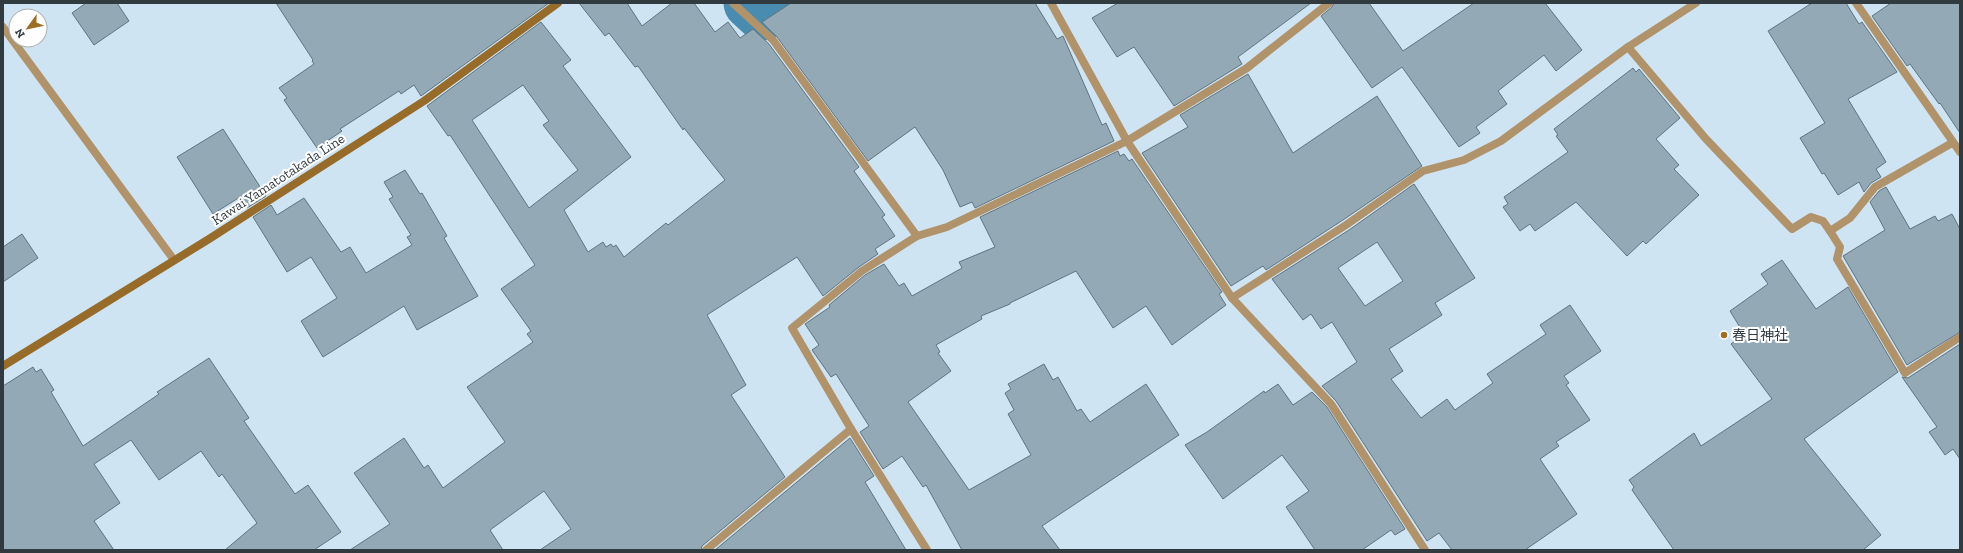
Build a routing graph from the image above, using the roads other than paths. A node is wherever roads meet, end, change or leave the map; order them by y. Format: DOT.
graph roads {
  1 [pos="558,3"];
  2 [pos="733,3"];
  3 [pos="1051,3"];
  4 [pos="1329,3"];
  5 [pos="1696,3"];
  6 [pos="1856,3"];
  7 [pos="3,26"];
  8 [pos="1628,47"];
  9 [pos="1128,141"];
  10 [pos="1952,143"];
  11 [pos="1960,152"];
  12 [pos="1830,231"];
  13 [pos="917,236"];
  14 [pos="174,260"];
  15 [pos="1232,298"];
  16 [pos="1960,337"];
  17 [pos="3,366"];
  18 [pos="851,429"];
  19 [pos="706,550"];
  20 [pos="927,550"];
  21 [pos="1425,550"];
  1 -- 14 [label="main road, Kawai Yamatotakada Line"];
  2 -- 13 [label="street"];
  3 -- 9 [label="street"];
  4 -- 9 [label="street"];
  5 -- 8 [label="street"];
  6 -- 10 [label="street"];
  7 -- 14 [label="street"];
  8 -- 12 [label="street"];
  8 -- 15 [label="street"];
  9 -- 13 [label="street"];
  9 -- 15 [label="street"];
  10 -- 11 [label="street"];
  10 -- 12 [label="street"];
  12 -- 16 [label="street"];
  13 -- 18 [label="street"];
  14 -- 17 [label="main road, Kawai Yamatotakada Line"];
  15 -- 21 [label="street"];
  18 -- 19 [label="street"];
  18 -- 20 [label="street"];
}
